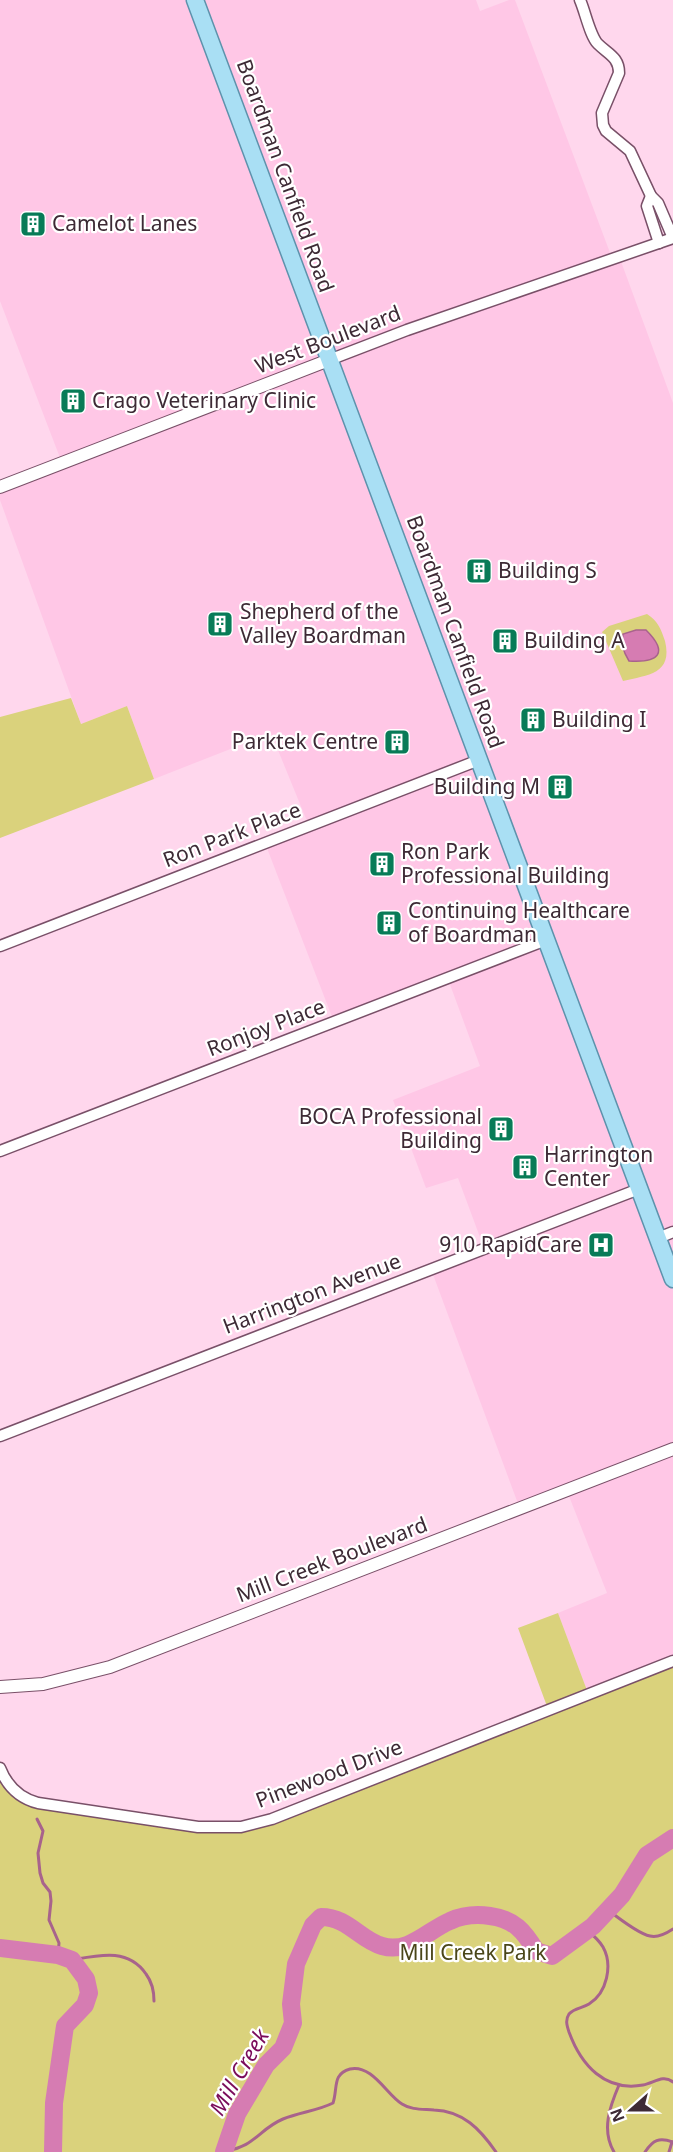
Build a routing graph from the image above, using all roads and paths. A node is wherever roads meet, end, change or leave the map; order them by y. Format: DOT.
graph roads {
  1 [pos="195,0"];
  2 [pos="580,0"];
  3 [pos="651,196"];
  4 [pos="673,238"];
  5 [pos="659,243"];
  6 [pos="329,360"];
  7 [pos="0,487"];
  8 [pos="479,760"];
  9 [pos="546,940"];
  10 [pos="0,946"];
  11 [pos="0,1151"];
  12 [pos="639,1189"];
  13 [pos="665,1235"];
  14 [pos="673,1279"];
  15 [pos="0,1436"];
  16 [pos="673,1449"];
  17 [pos="673,1660"];
  18 [pos="0,1687"];
  19 [pos="0,1768"];
  1 -- 6 [label="main road, Boardman Canfield Road"];
  2 -- 3 [label="street"];
  3 -- 4 [label="street"];
  3 -- 5 [label="street"];
  4 -- 5 [label="street, West Boulevard"];
  5 -- 6 [label="street, West Boulevard"];
  6 -- 7 [label="street, West Boulevard"];
  6 -- 8 [label="main road, Boardman Canfield Road"];
  8 -- 9 [label="main road, Boardman Canfield Road"];
  8 -- 10 [label="street, Ron Park Place"];
  9 -- 11 [label="street, Ronjoy Place"];
  9 -- 12 [label="main road, Boardman Canfield Road"];
  12 -- 13 [label="main road, Boardman Canfield Road"];
  12 -- 15 [label="street, Harrington Avenue"];
  13 -- 14 [label="main road, Boardman Canfield Road"];
  16 -- 18 [label="street, Mill Creek Boulevard"];
  17 -- 19 [label="street, Pinewood Drive"];
}
